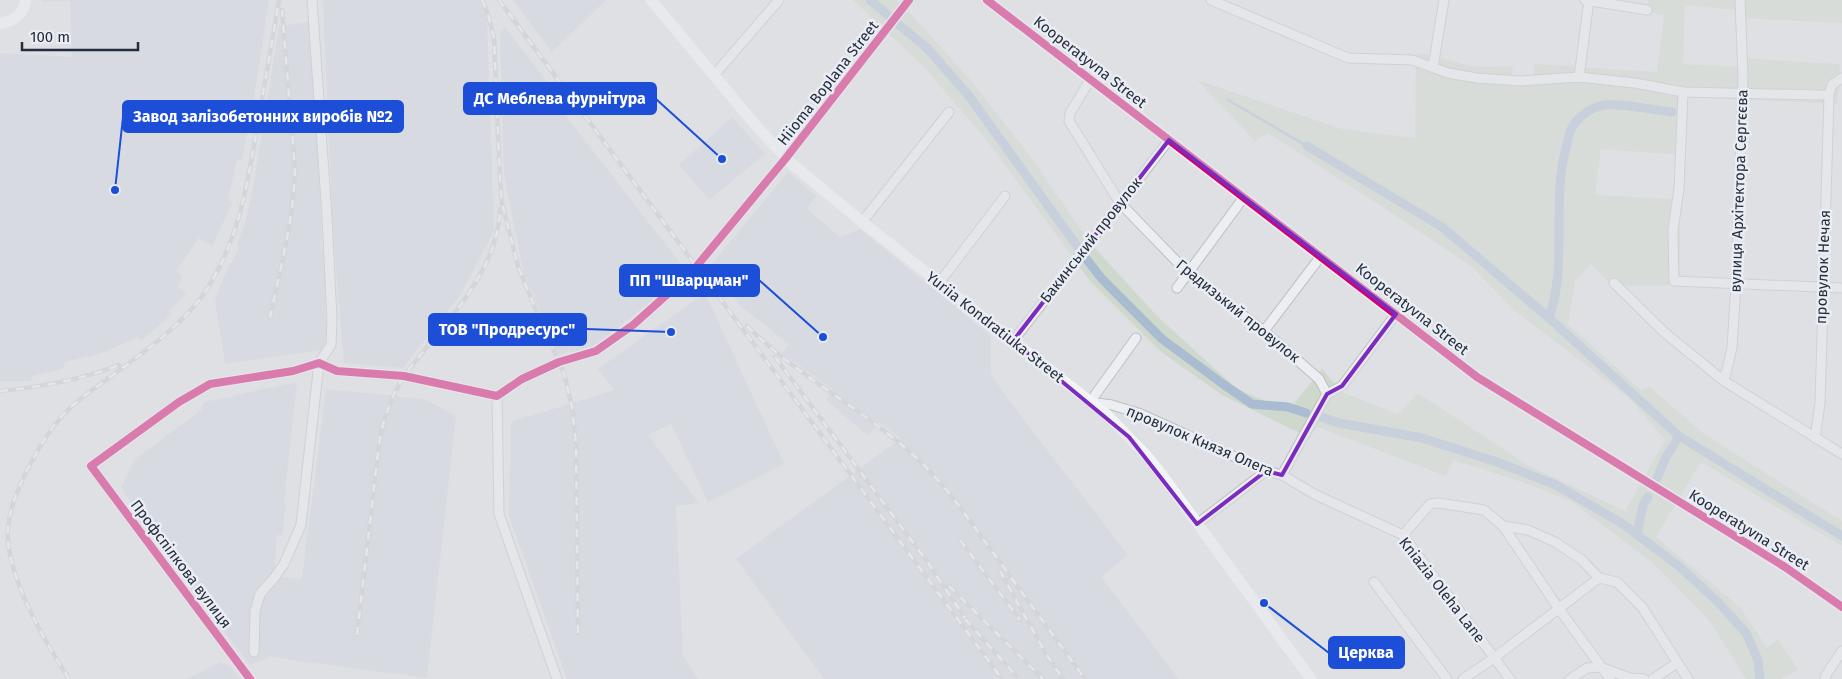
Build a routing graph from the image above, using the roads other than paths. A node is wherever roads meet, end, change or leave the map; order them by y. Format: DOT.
graph roads {
  1 [pos="26,0"];
  2 [pos="312,0"];
  3 [pos="651,0"];
  4 [pos="779,0"];
  5 [pos="909,0"];
  6 [pos="987,0"];
  7 [pos="1211,0"];
  8 [pos="1444,0"];
  9 [pos="1740,0"];
  10 [pos="1588,1"];
  11 [pos="1647,10"];
  12 [pos="0,24"];
  13 [pos="1433,67"];
  14 [pos="714,74"];
  15 [pos="1579,77"];
  16 [pos="1842,78"];
  17 [pos="1090,80"];
  18 [pos="1683,92"];
  19 [pos="1742,94"];
  20 [pos="1829,95"];
  21 [pos="949,112"];
  22 [pos="1169,140"];
  23 [pos="786,158"];
  24 [pos="1005,196"];
  25 [pos="1244,197"];
  26 [pos="1120,203"];
  27 [pos="862,222"];
  28 [pos="1321,256"];
  29 [pos="1188,273"];
  30 [pos="939,283"];
  31 [pos="1614,283"];
  32 [pos="1736,284"];
  33 [pos="1822,287"];
  34 [pos="1177,288"];
  35 [pos="1842,288"];
  36 [pos="1396,314"];
  37 [pos="1264,331"];
  38 [pos="1136,338"];
  39 [pos="1013,341"];
  40 [pos="319,362"];
  41 [pos="1724,381"];
  42 [pos="1327,394"];
  43 [pos="497,396"];
  44 [pos="1090,402"];
  45 [pos="1815,438"];
  46 [pos="1842,454"];
  47 [pos="1266,471"];
  48 [pos="1282,475"];
  49 [pos="1197,524"];
  50 [pos="1503,526"];
  51 [pos="1403,535"];
  52 [pos="1599,578"];
  53 [pos="1374,582"];
  54 [pos="1842,607"];
  55 [pos="1559,609"];
  56 [pos="1842,651"];
  57 [pos="254,652"];
  58 [pos="1494,658"];
  59 [pos="1677,663"];
  60 [pos="1600,667"];
  61 [pos="250,679"];
  62 [pos="557,679"];
  63 [pos="1311,679"];
  64 [pos="1447,679"];
  65 [pos="1463,679"];
  66 [pos="1510,679"];
  67 [pos="1570,679"];
  68 [pos="1610,679"];
  69 [pos="1644,679"];
  70 [pos="1653,679"];
  71 [pos="1688,679"];
  72 [pos="1825,679"];
  1 -- 12 [label="street"];
  2 -- 40 [label="street, Профспілкова вулиця"];
  3 -- 14 [label="street, Yuriia Kondratiuka Street"];
  4 -- 14 [label="street"];
  5 -- 23 [label="street, Hiioma Boplana Street"];
  6 -- 17 [label="street, Kooperatyvna Street"];
  7 -- 13 [label="street"];
  8 -- 13 [label="street"];
  9 -- 19 [label="street, вулиця Архітектора Сергєєва"];
  10 -- 11 [label="street"];
  10 -- 15 [label="street"];
  13 -- 15 [label="street"];
  14 -- 23 [label="street, Yuriia Kondratiuka Street"];
  15 -- 18 [label="street"];
  16 -- 20 [label="street"];
  17 -- 22 [label="street, Kooperatyvna Street"];
  17 -- 26 [label="street, Градизький провулок"];
  18 -- 19 [label="street"];
  18 -- 32 [label="street"];
  19 -- 20 [label="street"];
  19 -- 32 [label="street, вулиця Архітектора Сергєєва"];
  20 -- 33 [label="street, провулок Нечая"];
  21 -- 27 [label="street"];
  22 -- 25 [label="street, Kooperatyvna Street"];
  22 -- 26 [label="street, Бакинський провулок"];
  23 -- 27 [label="street, Yuriia Kondratiuka Street"];
  23 -- 43 [label="street, Hiioma Boplana Street"];
  24 -- 30 [label="street"];
  25 -- 28 [label="street, Kooperatyvna Street"];
  25 -- 29 [label="street"];
  26 -- 29 [label="street, Градизький провулок"];
  26 -- 39 [label="street, Бакинський провулок"];
  27 -- 30 [label="street, Yuriia Kondratiuka Street"];
  28 -- 36 [label="street, Kooperatyvna Street"];
  28 -- 37 [label="street"];
  29 -- 34 [label="street"];
  29 -- 37 [label="street, Градизький провулок"];
  30 -- 39 [label="street, Yuriia Kondratiuka Street"];
  31 -- 41 [label="street"];
  32 -- 33 [label="street"];
  32 -- 41 [label="street, вулиця Архітектора Сергєєва"];
  33 -- 35 [label="street"];
  33 -- 45 [label="street, провулок Нечая"];
  36 -- 42 [label="street"];
  36 -- 54 [label="street, Kooperatyvna Street"];
  37 -- 42 [label="street, Градизький провулок"];
  38 -- 44 [label="street"];
  39 -- 44 [label="street, Yuriia Kondratiuka Street"];
  40 -- 43 [label="street"];
  40 -- 57 [label="street, Профспілкова вулиця"];
  40 -- 61 [label="street, Профспілкова вулиця"];
  41 -- 45 [label="street"];
  42 -- 48 [label="street"];
  43 -- 62 [label="street"];
  44 -- 47 [label="street, провулок Князя Олега"];
  44 -- 49 [label="street, Yuriia Kondratiuka Street"];
  45 -- 46 [label="street"];
  47 -- 48 [label="street, провулок Князя Олега"];
  47 -- 49 [label="street"];
  48 -- 51 [label="street, Kniazia Oleha Lane"];
  49 -- 63 [label="street, Yuriia Kondratiuka Street"];
  50 -- 51 [label="street"];
  50 -- 52 [label="street"];
  50 -- 55 [label="street"];
  51 -- 58 [label="street, Kniazia Oleha Lane"];
  52 -- 55 [label="street"];
  52 -- 59 [label="street"];
  53 -- 64 [label="street"];
  55 -- 58 [label="street"];
  55 -- 60 [label="street"];
  56 -- 72 [label="street"];
  58 -- 65 [label="street"];
  58 -- 66 [label="street, Kniazia Oleha Lane"];
  59 -- 70 [label="street"];
  59 -- 71 [label="street"];
  60 -- 67 [label="street"];
  60 -- 68 [label="street"];
  60 -- 69 [label="street"];
}
